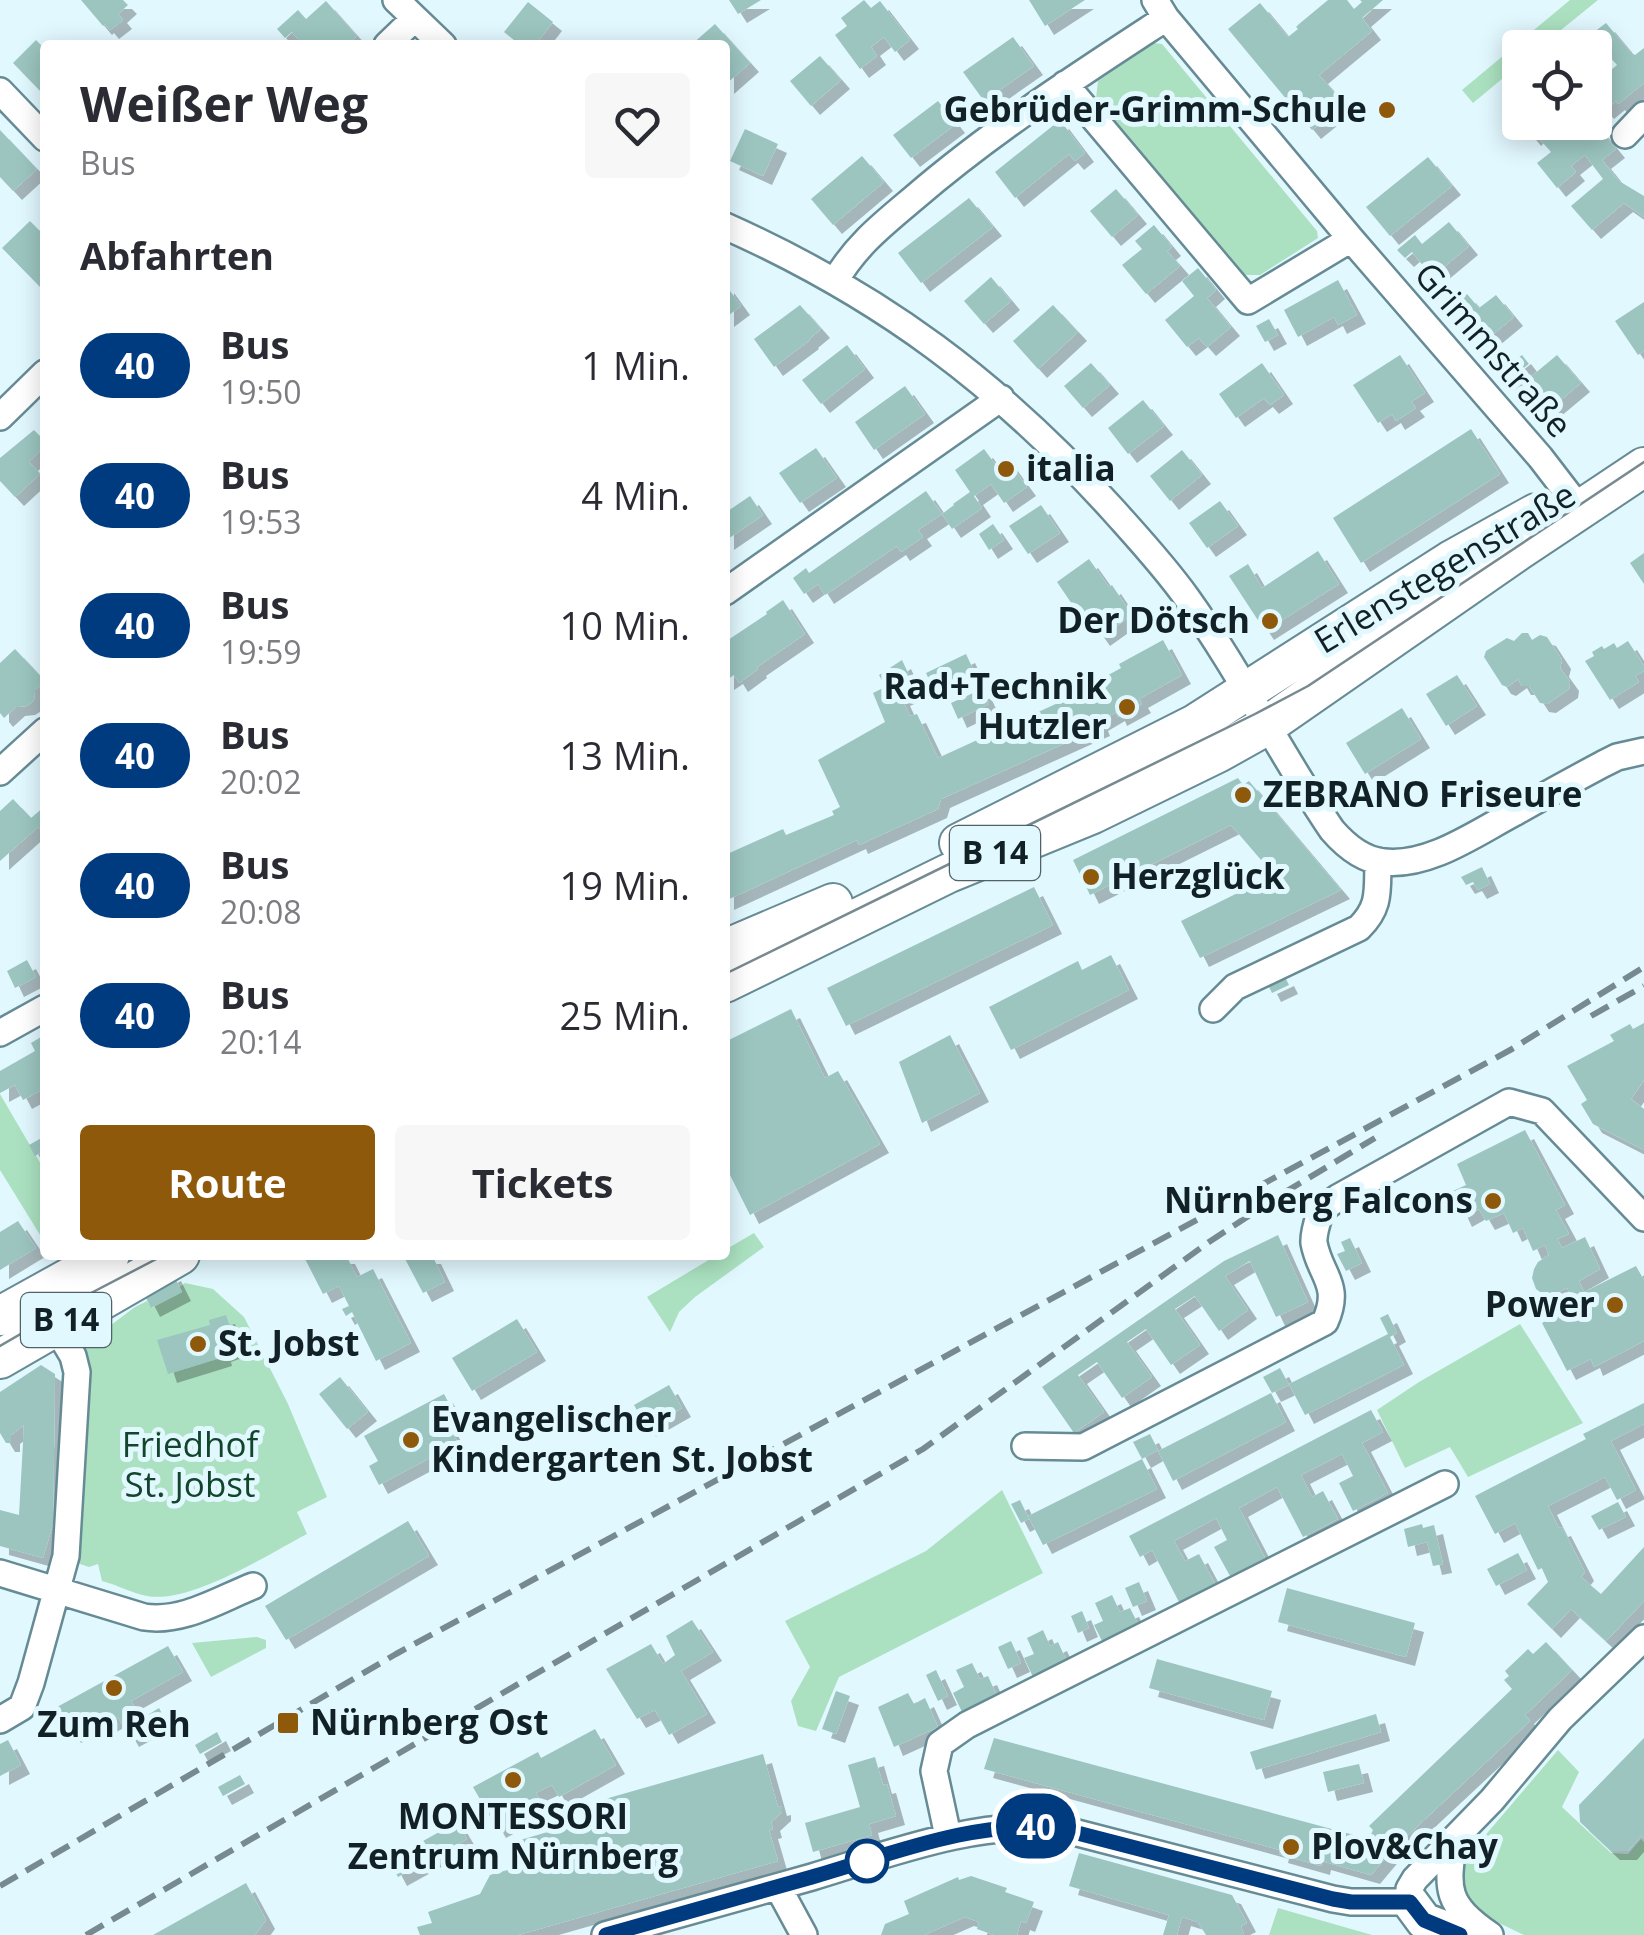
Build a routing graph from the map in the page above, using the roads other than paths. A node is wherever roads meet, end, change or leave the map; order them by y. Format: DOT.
graph roads {
  1 [pos="396,0"];
  2 [pos="1160,9"];
  3 [pos="414,19"];
  4 [pos="392,40"];
  5 [pos="437,40"];
  6 [pos="1065,84"];
  7 [pos="0,90"];
  8 [pos="1644,116"];
  9 [pos="40,133"];
  10 [pos="1625,135"];
  11 [pos="730,228"];
  12 [pos="1350,239"];
  13 [pos="836,281"];
  14 [pos="40,378"];
  15 [pos="1001,398"];
  16 [pos="0,417"];
  17 [pos="1644,445"];
  18 [pos="1644,468"];
  19 [pos="1574,501"];
  20 [pos="730,588"];
  21 [pos="1246,692"];
  22 [pos="1266,726"];
  23 [pos="40,736"];
  24 [pos="1644,751"];
  25 [pos="0,772"];
  26 [pos="1378,861"];
  27 [pos="730,948"];
  28 [pos="730,981"];
  29 [pos="1213,1009"];
  30 [pos="40,1011"];
  31 [pos="0,1033"];
  32 [pos="1644,1218"];
  33 [pos="101,1260"];
  34 [pos="171,1260"];
  35 [pos="0,1316"];
  36 [pos="55,1326"];
  37 [pos="0,1360"];
  38 [pos="1025,1446"];
  39 [pos="1444,1484"];
  40 [pos="0,1572"];
  41 [pos="253,1586"];
  42 [pos="58,1589"];
  43 [pos="1644,1638"];
  44 [pos="0,1720"];
  45 [pos="948,1836"];
  46 [pos="1454,1840"];
  47 [pos="778,1887"];
  48 [pos="1410,1902"];
  49 [pos="606,1935"];
  50 [pos="804,1935"];
  51 [pos="1461,1935"];
  52 [pos="1490,1935"];
  1 -- 3 [label="street"];
  2 -- 6 [label="street"];
  2 -- 12 [label="street, Grimmstraße"];
  3 -- 4 [label="street"];
  3 -- 5 [label="street"];
  6 -- 12 [label="street"];
  6 -- 13 [label="street"];
  7 -- 9 [label="street"];
  8 -- 10 [label="street"];
  11 -- 13 [label="street"];
  12 -- 19 [label="street, Grimmstraße"];
  13 -- 15 [label="street"];
  14 -- 16 [label="street"];
  15 -- 20 [label="street"];
  15 -- 21 [label="street"];
  17 -- 19 [label="main road, Erlenstegenstraße / B 14"];
  18 -- 19 [label="main road, Erlenstegenstraße / B 14"];
  19 -- 21 [label="main road, Erlenstegenstraße / B 14"];
  19 -- 22 [label="main road, Erlenstegenstraße / B 14"];
  21 -- 22 [label="street"];
  21 -- 27 [label="main road, B 14"];
  22 -- 26 [label="street"];
  22 -- 28 [label="main road, B 14"];
  23 -- 25 [label="street"];
  24 -- 26 [label="street"];
  26 -- 29 [label="street"];
  30 -- 31 [label="street"];
  32 -- 38 [label="street"];
  33 -- 35 [label="main road, B 14"];
  34 -- 36 [label="main road, B 14"];
  36 -- 37 [label="main road, B 14"];
  36 -- 42 [label="street"];
  39 -- 45 [label="street"];
  40 -- 42 [label="street"];
  41 -- 42 [label="street"];
  42 -- 44 [label="street"];
  43 -- 46 [label="street"];
  45 -- 47 [label="street"];
  45 -- 48 [label="street"];
  46 -- 48 [label="street"];
  46 -- 52 [label="street"];
  47 -- 49 [label="street"];
  47 -- 50 [label="street"];
  48 -- 51 [label="street"];
}
